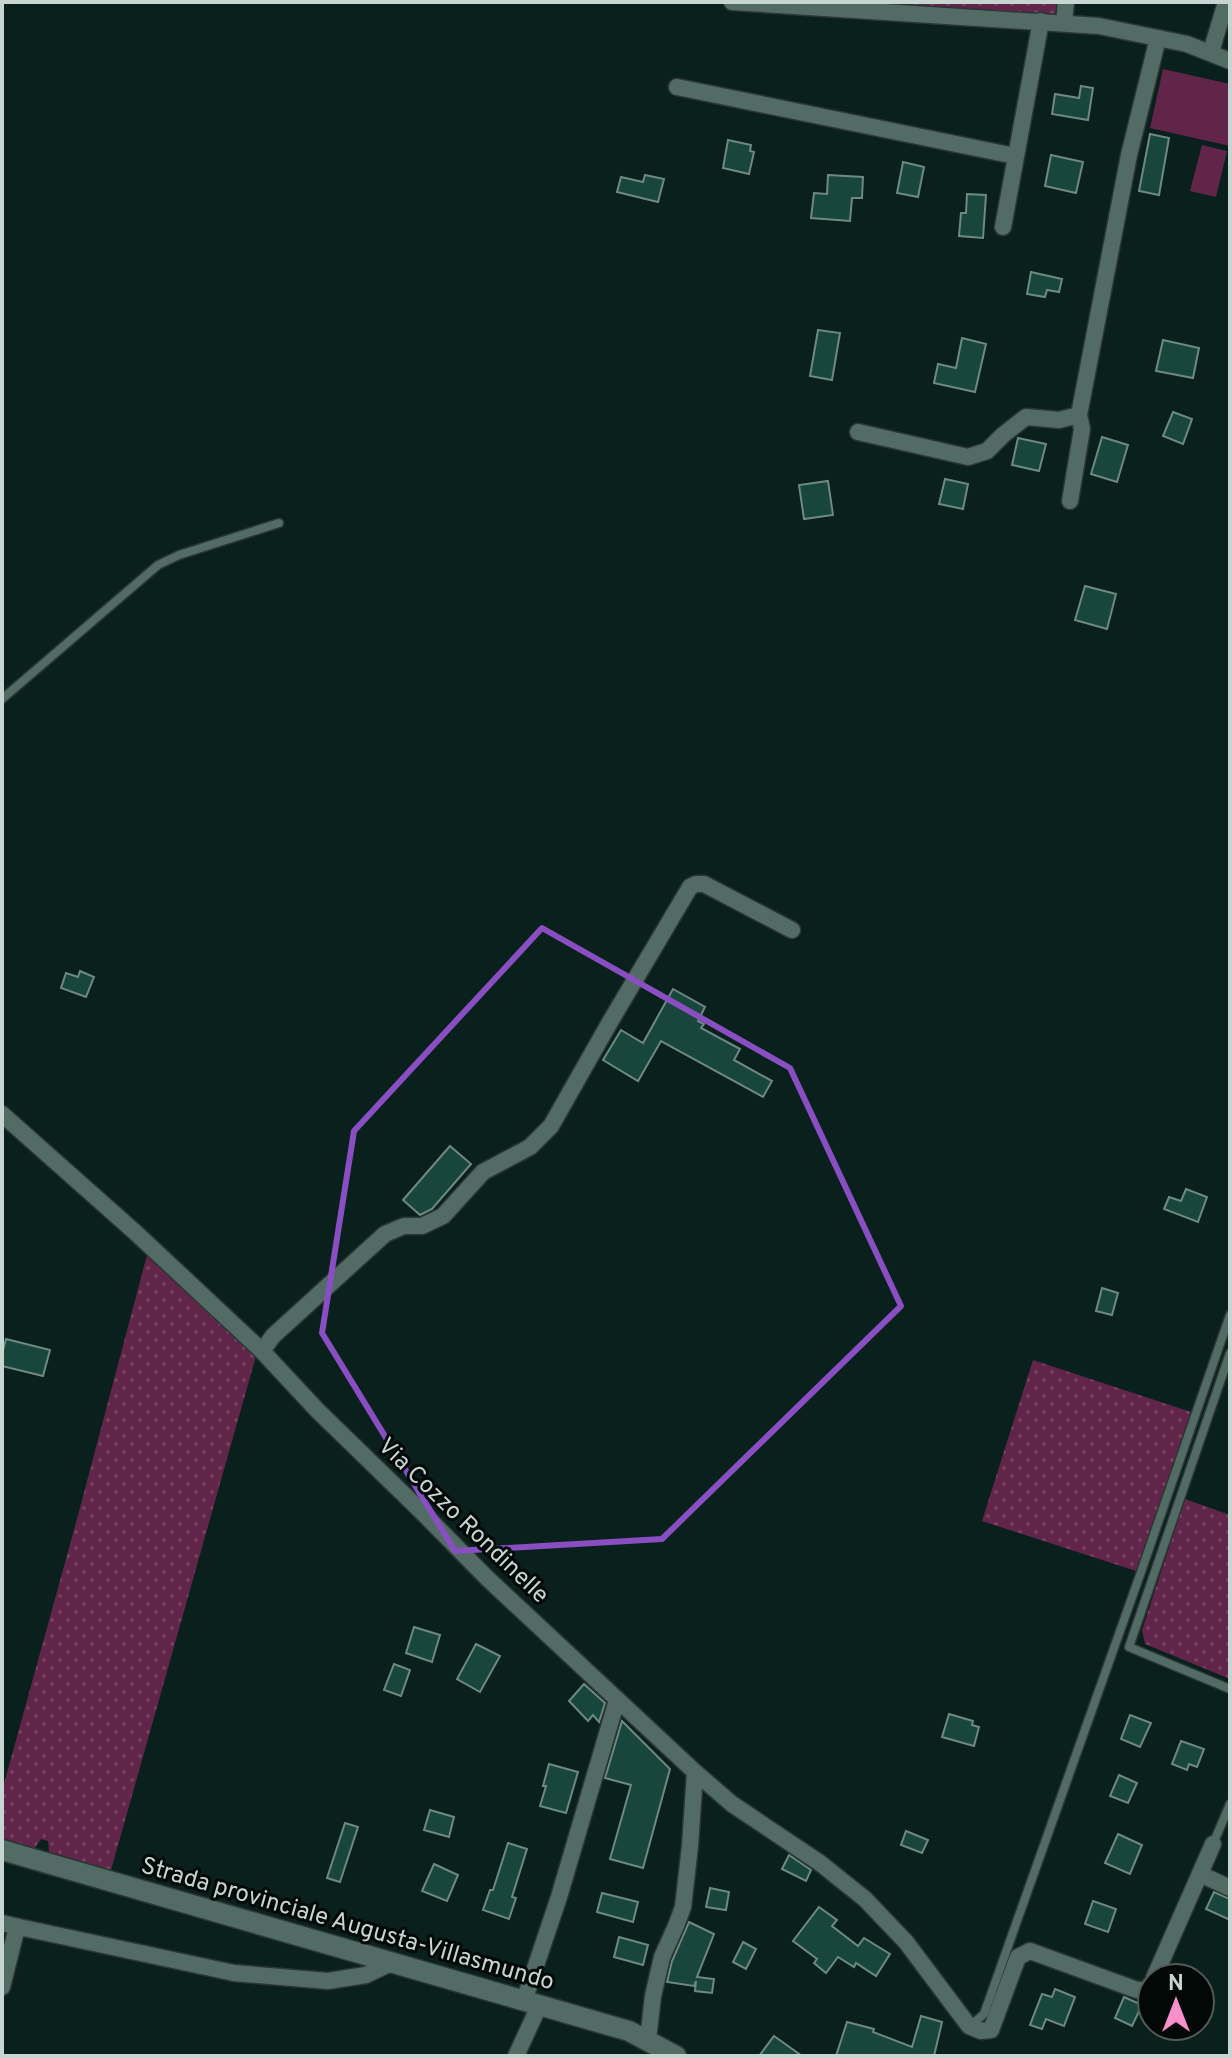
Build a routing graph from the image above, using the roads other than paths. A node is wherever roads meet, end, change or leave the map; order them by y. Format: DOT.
graph roads {
  1 [pos="732,2"];
  2 [pos="1066,2"];
  3 [pos="1226,2"];
  4 [pos="820,4"];
  5 [pos="1041,21"];
  6 [pos="1064,22"];
  7 [pos="1158,38"];
  8 [pos="1211,52"];
  9 [pos="1230,61"];
  10 [pos="677,87"];
  11 [pos="1015,156"];
  12 [pos="1003,227"];
  13 [pos="1079,415"];
  14 [pos="858,432"];
  15 [pos="1070,501"];
  16 [pos="279,523"];
  17 [pos="2,699"];
  18 [pos="792,930"];
  19 [pos="2,1114"];
  20 [pos="1230,1315"];
  21 [pos="262,1351"];
  22 [pos="1230,1353"];
  23 [pos="1230,1689"];
  24 [pos="617,1700"];
  25 [pos="695,1772"];
  26 [pos="1230,1804"];
  27 [pos="1213,1844"];
  28 [pos="2,1850"];
  29 [pos="1200,1874"];
  30 [pos="1230,1888"];
  31 [pos="2,1923"];
  32 [pos="19,1927"];
  33 [pos="1161,1962"];
  34 [pos="391,1963"];
  35 [pos="2,1987"];
  36 [pos="1136,1990"];
  37 [pos="532,2004"];
  38 [pos="969,2026"];
  39 [pos="648,2040"];
  40 [pos="516,2056"];
  41 [pos="676,2056"];
  1 -- 4 [label="street"];
  2 -- 6 [label="street"];
  3 -- 8 [label="street"];
  4 -- 5 [label="street"];
  5 -- 6 [label="street"];
  5 -- 11 [label="street"];
  6 -- 7 [label="street"];
  7 -- 8 [label="street"];
  7 -- 13 [label="street"];
  8 -- 9 [label="street"];
  10 -- 11 [label="street"];
  11 -- 12 [label="street"];
  13 -- 14 [label="street"];
  13 -- 15 [label="street"];
  16 -- 17 [label="lane"];
  18 -- 21 [label="street"];
  19 -- 21 [label="street, Via Cozzo Rondinelle"];
  20 -- 38 [label="lane"];
  21 -- 24 [label="street, Via Cozzo Rondinelle"];
  22 -- 23 [label="lane"];
  24 -- 25 [label="street, Via Cozzo Rondinelle"];
  24 -- 37 [label="street"];
  25 -- 38 [label="street, Via Cozzo Rondinelle"];
  25 -- 39 [label="street"];
  26 -- 27 [label="lane"];
  27 -- 29 [label="street"];
  28 -- 34 [label="main road, Strada provinciale Augusta-Villasmundo"];
  29 -- 30 [label="street"];
  29 -- 33 [label="street"];
  31 -- 32 [label="street"];
  32 -- 34 [label="street"];
  32 -- 35 [label="street"];
  34 -- 37 [label="main road, Strada provinciale Augusta-Villasmundo"];
  36 -- 38 [label="street"];
  37 -- 39 [label="main road, Strada provinciale Augusta-Villasmundo"];
  37 -- 40 [label="street"];
  39 -- 41 [label="main road, Strada provinciale Augusta-Villasmundo"];
}
